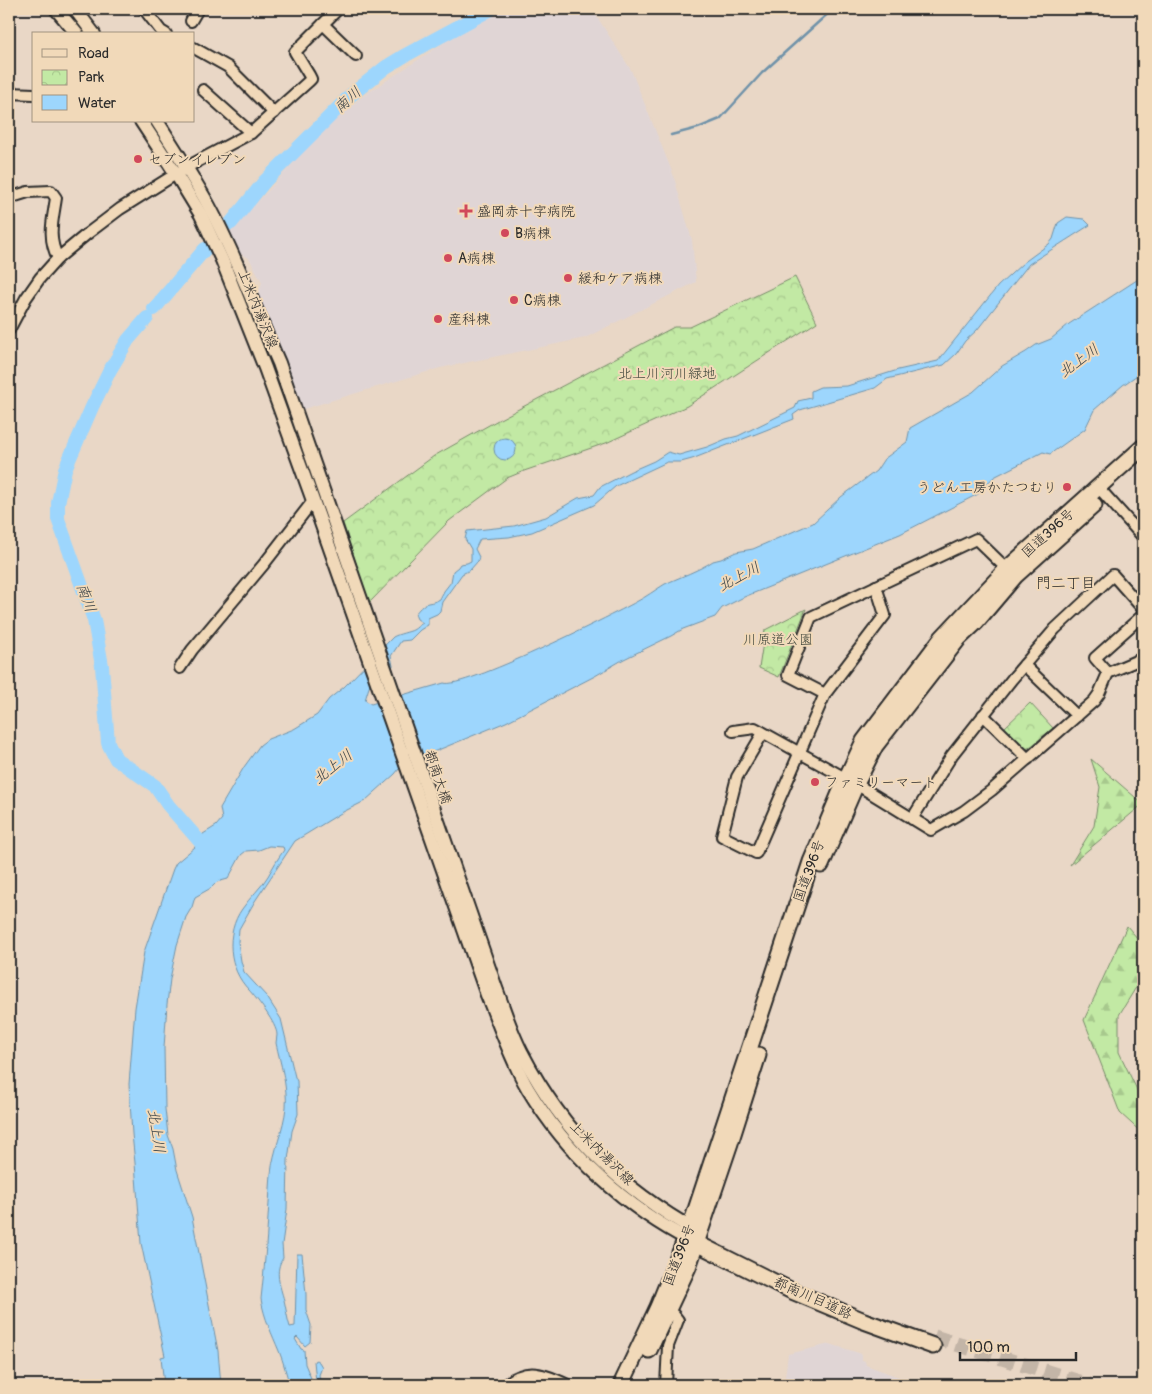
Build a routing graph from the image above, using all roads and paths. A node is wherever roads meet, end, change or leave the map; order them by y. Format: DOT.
graph roads {
  1 [pos="56,9"];
  2 [pos="77,9"];
  3 [pos="144,9"];
  4 [pos="198,9"];
  5 [pos="338,9"];
  6 [pos="66,20"];
  7 [pos="190,21"];
  8 [pos="323,24"];
  9 [pos="75,32"];
  10 [pos="93,32"];
  11 [pos="163,32"];
  12 [pos="195,49"];
  13 [pos="356,56"];
  14 [pos="203,90"];
  15 [pos="9,93"];
  16 [pos="32,94"];
  17 [pos="274,113"];
  18 [pos="142,122"];
  19 [pos="158,122"];
  20 [pos="252,134"];
  21 [pos="182,170"];
  22 [pos="9,198"];
  23 [pos="58,258"];
  24 [pos="9,330"];
  25 [pos="1143,447"];
  26 [pos="1143,461"];
  27 [pos="1102,491"];
  28 [pos="313,501"];
  29 [pos="324,515"];
  30 [pos="1143,537"];
  31 [pos="1011,573"];
  32 [pos="876,586"];
  33 [pos="1143,609"];
  34 [pos="1143,614"];
  35 [pos="1143,658"];
  36 [pos="1024,665"];
  37 [pos="180,668"];
  38 [pos="1108,672"];
  39 [pos="824,694"];
  40 [pos="983,715"];
  41 [pos="1078,716"];
  42 [pos="732,731"];
  43 [pos="763,733"];
  44 [pos="800,753"];
  45 [pos="1028,759"];
  46 [pos="851,781"];
  47 [pos="912,819"];
  48 [pos="518,1056"];
  49 [pos="693,1236"];
  50 [pos="663,1309"];
  51 [pos="933,1342"];
  52 [pos="505,1385"];
  53 [pos="568,1385"];
  54 [pos="621,1385"];
  55 [pos="631,1385"];
  56 [pos="666,1385"];
  1 -- 6 [label="main road"];
  2 -- 6 [label="street"];
  2 -- 10 [label="main road"];
  3 -- 11 [label="street"];
  4 -- 7 [label="street"];
  5 -- 8 [label="street"];
  6 -- 9 [label="main road"];
  8 -- 13 [label="street"];
  8 -- 17 [label="street"];
  12 -- 17 [label="street"];
  14 -- 20 [label="street"];
  15 -- 16 [label="street"];
  17 -- 20 [label="street"];
  18 -- 21 [label="main road, 上米内湯沢線"];
  19 -- 21 [label="main road, 上米内湯沢線"];
  20 -- 21 [label="street"];
  21 -- 23 [label="street"];
  21 -- 28 [label="main road, 上米内湯沢線"];
  21 -- 29 [label="main road, 上米内湯沢線"];
  22 -- 23 [label="street"];
  23 -- 24 [label="street"];
  25 -- 27 [label="highway, 国道396号"];
  26 -- 27 [label="highway, 国道396号"];
  27 -- 30 [label="street"];
  27 -- 31 [label="highway, 国道396号"];
  28 -- 29 [label="main road, 上米内湯沢線"];
  28 -- 37 [label="street"];
  29 -- 48 [label="main road, 都南大橋"];
  31 -- 32 [label="street"];
  31 -- 46 [label="highway, 国道396号"];
  32 -- 39 [label="street"];
  32 -- 39 [label="street"];
  33 -- 36 [label="street"];
  34 -- 38 [label="street"];
  35 -- 38 [label="street"];
  36 -- 40 [label="street"];
  36 -- 41 [label="street"];
  38 -- 41 [label="street"];
  39 -- 44 [label="street"];
  40 -- 45 [label="street"];
  40 -- 47 [label="street"];
  41 -- 45 [label="street"];
  42 -- 43 [label="street"];
  43 -- 44 [label="street"];
  43 -- 44 [label="street"];
  44 -- 46 [label="street"];
  45 -- 47 [label="street"];
  46 -- 47 [label="street"];
  46 -- 49 [label="highway, 国道396号"];
  48 -- 49 [label="main road, 上米内湯沢線"];
  49 -- 50 [label="highway, 国道396号"];
  49 -- 51 [label="highway, 都南川目道路"];
  50 -- 54 [label="highway, 国道396号"];
  50 -- 55 [label="highway, 国道396号"];
  50 -- 56 [label="street"];
  52 -- 53 [label="street"];
}
